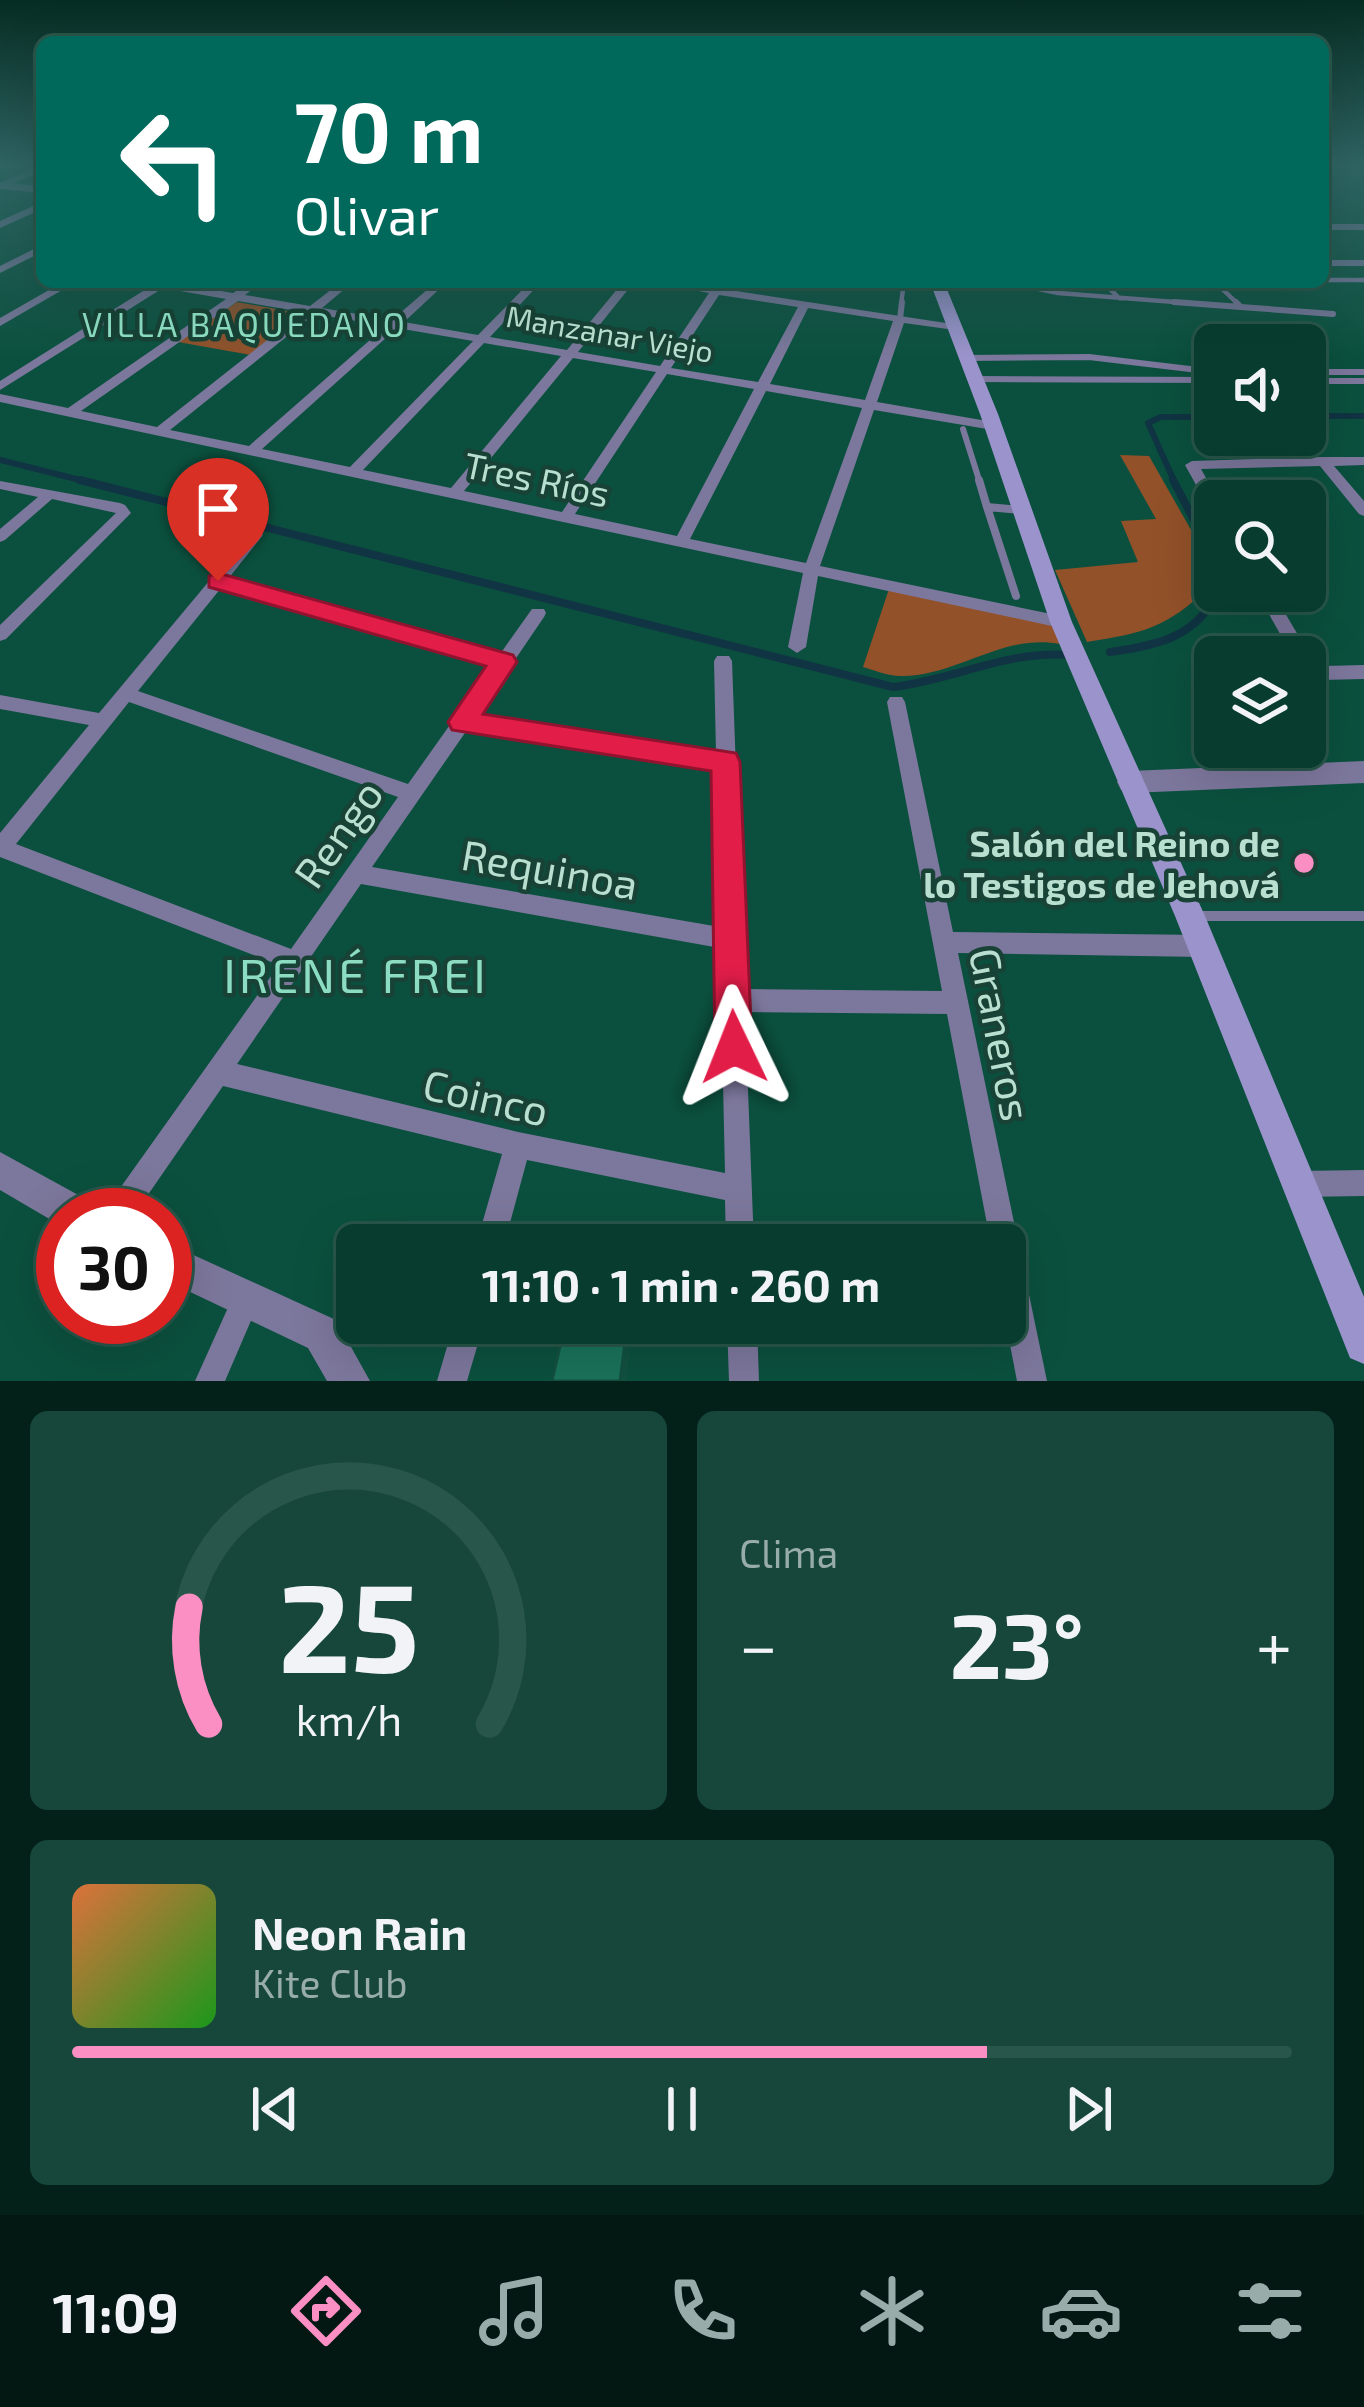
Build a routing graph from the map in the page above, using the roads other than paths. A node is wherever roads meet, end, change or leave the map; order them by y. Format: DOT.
graph roads {
  1 [pos="36,251"];
  2 [pos="0,257"];
  3 [pos="19,260"];
  4 [pos="36,263"];
  5 [pos="1329,263"];
  6 [pos="1364,263"];
  7 [pos="0,270"];
  8 [pos="1329,280"];
  9 [pos="1364,280"];
  10 [pos="61,288"];
  11 [pos="149,288"];
  12 [pos="185,288"];
  13 [pos="248,288"];
  14 [pos="340,288"];
  15 [pos="435,288"];
  16 [pos="530,288"];
  17 [pos="624,288"];
  18 [pos="696,288"];
  19 [pos="939,288"];
  20 [pos="1034,288"];
  21 [pos="1109,288"];
  22 [pos="1221,288"];
  23 [pos="903,290"];
  24 [pos="716,291"];
  25 [pos="235,297"];
  26 [pos="1119,298"];
  27 [pos="805,304"];
  28 [pos="1241,307"];
  29 [pos="313,310"];
  30 [pos="1333,314"];
  31 [pos="900,319"];
  32 [pos="0,323"];
  33 [pos="394,324"];
  34 [pos="955,327"];
  35 [pos="481,339"];
  36 [pos="570,354"];
  37 [pos="971,368"];
  38 [pos="664,370"];
  39 [pos="1364,371"];
  40 [pos="1326,372"];
  41 [pos="1194,373"];
  42 [pos="1194,375"];
  43 [pos="1326,381"];
  44 [pos="1364,381"];
  45 [pos="0,386"];
  46 [pos="762,387"];
  47 [pos="0,398"];
  48 [pos="868,405"];
  49 [pos="70,413"];
  50 [pos="993,426"];
  51 [pos="963,429"];
  52 [pos="159,432"];
  53 [pos="251,452"];
  54 [pos="1323,461"];
  55 [pos="1364,461"];
  56 [pos="352,473"];
  57 [pos="1199,480"];
  58 [pos="0,485"];
  59 [pos="454,494"];
  60 [pos="47,496"];
  61 [pos="987,506"];
  62 [pos="1021,510"];
  63 [pos="1364,511"];
  64 [pos="565,518"];
  65 [pos="255,535"];
  66 [pos="0,537"];
  67 [pos="681,542"];
  68 [pos="811,570"];
  69 [pos="218,581"];
  70 [pos="1016,596"];
  71 [pos="538,613"];
  72 [pos="1061,622"];
  73 [pos="0,635"];
  74 [pos="797,647"];
  75 [pos="724,661"];
  76 [pos="504,662"];
  77 [pos="1326,667"];
  78 [pos="1364,673"];
  79 [pos="126,694"];
  80 [pos="0,702"];
  81 [pos="896,702"];
  82 [pos="104,721"];
  83 [pos="462,722"];
  84 [pos="725,762"];
  85 [pos="1364,772"];
  86 [pos="1130,782"];
  87 [pos="412,794"];
  88 [pos="0,848"];
  89 [pos="356,874"];
  90 [pos="1190,916"];
  91 [pos="1364,916"];
  92 [pos="730,938"];
  93 [pos="944,942"];
  94 [pos="1202,946"];
  95 [pos="295,961"];
  96 [pos="733,1000"];
  97 [pos="956,1003"];
  98 [pos="218,1072"];
  99 [pos="518,1145"];
  100 [pos="0,1170"];
  101 [pos="1364,1183"];
  102 [pos="1300,1184"];
  103 [pos="137,1188"];
  104 [pos="738,1189"];
  105 [pos="36,1191"];
  106 [pos="496,1224"];
  107 [pos="739,1224"];
  108 [pos="192,1275"];
  109 [pos="245,1302"];
  110 [pos="463,1344"];
  111 [pos="743,1344"];
  112 [pos="1364,1344"];
  113 [pos="210,1381"];
  114 [pos="350,1381"];
  115 [pos="452,1381"];
  116 [pos="744,1381"];
  117 [pos="1032,1381"];
  1 -- 3 [label="street"];
  2 -- 3 [label="street"];
  3 -- 4 [label="street"];
  3 -- 7 [label="street"];
  5 -- 6 [label="street"];
  8 -- 9 [label="lane"];
  10 -- 32 [label="street"];
  11 -- 45 [label="street"];
  12 -- 25 [label="street, Manzanar Viejo"];
  13 -- 25 [label="street"];
  14 -- 29 [label="street"];
  15 -- 33 [label="street"];
  16 -- 35 [label="street"];
  17 -- 36 [label="street"];
  18 -- 24 [label="street"];
  19 -- 34 [label="main road"];
  20 -- 26 [label="lane"];
  21 -- 26 [label="lane"];
  22 -- 28 [label="lane"];
  23 -- 31 [label="lane"];
  24 -- 27 [label="street"];
  24 -- 38 [label="street"];
  25 -- 29 [label="street, Manzanar Viejo"];
  25 -- 49 [label="street"];
  26 -- 28 [label="lane"];
  27 -- 31 [label="street"];
  27 -- 46 [label="street"];
  28 -- 30 [label="lane"];
  29 -- 33 [label="street, Manzanar Viejo"];
  29 -- 52 [label="street"];
  31 -- 34 [label="street"];
  31 -- 48 [label="street"];
  33 -- 35 [label="street, Manzanar Viejo"];
  33 -- 53 [label="street"];
  34 -- 37 [label="main road"];
  35 -- 36 [label="street, Manzanar Viejo"];
  35 -- 56 [label="street"];
  36 -- 38 [label="street, Manzanar Viejo"];
  36 -- 59 [label="street"];
  37 -- 41 [label="lane"];
  37 -- 42 [label="lane"];
  37 -- 50 [label="main road"];
  38 -- 46 [label="street, Manzanar Viejo"];
  38 -- 64 [label="street"];
  39 -- 40 [label="lane"];
  43 -- 44 [label="lane"];
  46 -- 48 [label="street, Manzanar Viejo"];
  46 -- 67 [label="street"];
  47 -- 49 [label="street, Tres Ríos"];
  48 -- 50 [label="street, Manzanar Viejo"];
  48 -- 68 [label="street"];
  49 -- 52 [label="street, Tres Ríos"];
  50 -- 62 [label="main road"];
  51 -- 61 [label="lane"];
  52 -- 53 [label="street, Tres Ríos"];
  53 -- 56 [label="street, Tres Ríos"];
  54 -- 55 [label="street"];
  54 -- 57 [label="street"];
  54 -- 63 [label="street"];
  56 -- 59 [label="street, Tres Ríos"];
  58 -- 60 [label="street"];
  59 -- 64 [label="street, Tres Ríos"];
  60 -- 66 [label="street"];
  60 -- 73 [label="street"];
  61 -- 62 [label="lane"];
  61 -- 70 [label="lane"];
  62 -- 72 [label="main road"];
  64 -- 67 [label="street, Tres Ríos"];
  65 -- 69 [label="street"];
  67 -- 68 [label="street, Tres Ríos"];
  68 -- 72 [label="street, Tres Ríos"];
  68 -- 74 [label="street"];
  69 -- 76 [label="street"];
  69 -- 79 [label="street"];
  71 -- 76 [label="street, Rengo"];
  72 -- 86 [label="main road"];
  75 -- 84 [label="street"];
  76 -- 83 [label="street, Rengo"];
  77 -- 78 [label="street"];
  79 -- 82 [label="street"];
  79 -- 87 [label="street"];
  80 -- 82 [label="street"];
  81 -- 93 [label="street, Graneros"];
  82 -- 88 [label="street"];
  83 -- 84 [label="street"];
  83 -- 87 [label="street, Rengo"];
  84 -- 92 [label="street"];
  85 -- 86 [label="street"];
  86 -- 90 [label="main road"];
  87 -- 89 [label="street, Rengo"];
  88 -- 95 [label="street"];
  89 -- 92 [label="street, Requinoa"];
  89 -- 95 [label="street, Rengo"];
  90 -- 91 [label="lane"];
  90 -- 94 [label="main road"];
  92 -- 96 [label="street"];
  93 -- 94 [label="street"];
  93 -- 97 [label="street, Graneros"];
  94 -- 102 [label="main road"];
  95 -- 98 [label="street, Rengo"];
  96 -- 97 [label="street"];
  96 -- 104 [label="street"];
  97 -- 117 [label="street, Graneros"];
  98 -- 99 [label="street, Coinco"];
  98 -- 103 [label="street, Rengo"];
  99 -- 104 [label="street, Coinco"];
  99 -- 106 [label="street"];
  100 -- 105 [label="street"];
  101 -- 102 [label="street"];
  102 -- 112 [label="main road"];
  104 -- 107 [label="street"];
  108 -- 109 [label="street"];
  109 -- 113 [label="street"];
  109 -- 114 [label="street"];
  110 -- 115 [label="street"];
  111 -- 116 [label="street"];
}
